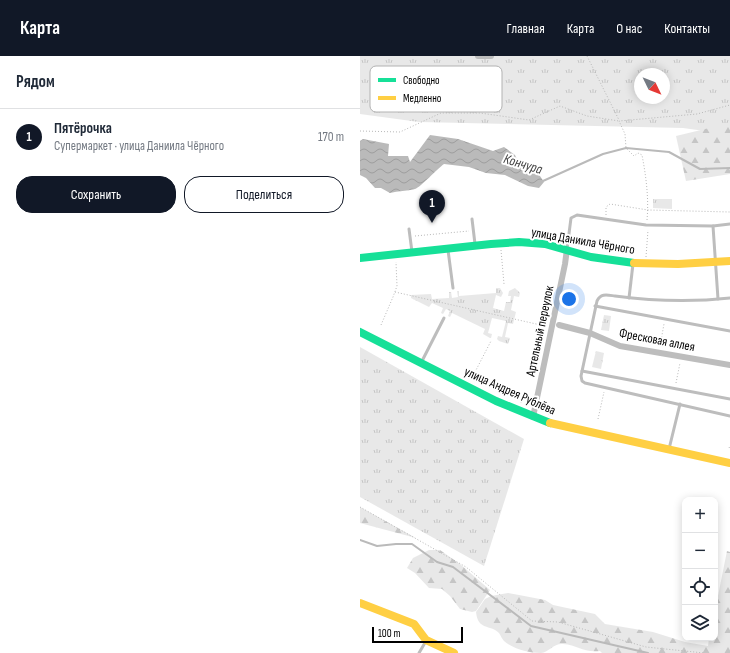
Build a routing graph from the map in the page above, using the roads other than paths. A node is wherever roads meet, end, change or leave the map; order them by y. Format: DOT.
graph roads {
  1 [pos="478,56"];
  2 [pos="491,56"];
  3 [pos="472,219"];
  4 [pos="730,224"];
  5 [pos="713,226"];
  6 [pos="409,230"];
  7 [pos="476,246"];
  8 [pos="448,248"];
  9 [pos="567,250"];
  10 [pos="412,252"];
  11 [pos="360,258"];
  12 [pos="730,261"];
  13 [pos="633,263"];
  14 [pos="716,263"];
  15 [pos="453,288"];
  16 [pos="629,298"];
  17 [pos="730,298"];
  18 [pos="718,299"];
  19 [pos="596,306"];
  20 [pos="444,318"];
  21 [pos="559,325"];
  22 [pos="730,331"];
  23 [pos="360,332"];
  24 [pos="590,333"];
  25 [pos="421,363"];
  26 [pos="730,365"];
  27 [pos="582,371"];
  28 [pos="730,400"];
  29 [pos="680,404"];
  30 [pos="730,416"];
  31 [pos="533,417"];
  32 [pos="669,450"];
  33 [pos="730,463"];
  34 [pos="360,603"];
  35 [pos="426,640"];
  36 [pos="419,653"];
  37 [pos="454,653"];
  1 -- 2 [label="street"];
  3 -- 7 [label="lane"];
  4 -- 5 [label="lane"];
  5 -- 9 [label="lane"];
  5 -- 14 [label="lane"];
  6 -- 10 [label="lane"];
  7 -- 8 [label="street, улица Даниила Чёрного"];
  7 -- 9 [label="street, улица Даниила Чёрного"];
  8 -- 10 [label="street, улица Даниила Чёрного"];
  8 -- 15 [label="lane"];
  9 -- 13 [label="street, улица Даниила Чёрного"];
  9 -- 31 [label="street, Артельный переулок"];
  10 -- 11 [label="street, улица Даниила Чёрного"];
  12 -- 14 [label="street, улица Даниила Чёрного"];
  13 -- 14 [label="street, улица Даниила Чёрного"];
  13 -- 16 [label="lane"];
  14 -- 18 [label="lane"];
  16 -- 18 [label="lane"];
  16 -- 19 [label="lane"];
  17 -- 18 [label="lane"];
  19 -- 22 [label="lane"];
  19 -- 24 [label="lane"];
  20 -- 25 [label="lane"];
  21 -- 24 [label="street, Фресковая аллея"];
  23 -- 25 [label="street, улица Андрея Рублёва"];
  24 -- 26 [label="street, Фресковая аллея"];
  24 -- 27 [label="lane"];
  25 -- 31 [label="street, улица Андрея Рублёва"];
  27 -- 28 [label="lane"];
  27 -- 29 [label="lane"];
  29 -- 30 [label="lane"];
  29 -- 32 [label="lane"];
  31 -- 32 [label="street, улица Андрея Рублёва"];
  32 -- 33 [label="street, улица Андрея Рублёва"];
  34 -- 35 [label="street"];
  35 -- 36 [label="lane"];
  35 -- 37 [label="street"];
}
